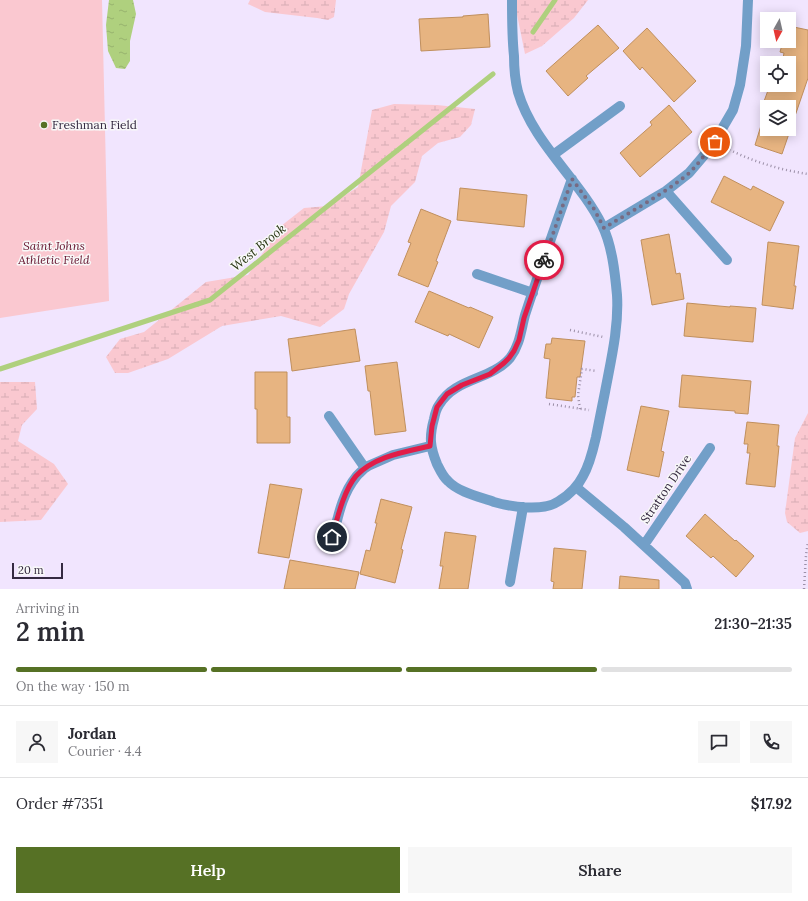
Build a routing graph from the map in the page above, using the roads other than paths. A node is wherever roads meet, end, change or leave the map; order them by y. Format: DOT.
graph roads {
  1 [pos="512,0"];
  2 [pos="748,0"];
  3 [pos="620,106"];
  4 [pos="553,155"];
  5 [pos="572,179"];
  6 [pos="666,191"];
  7 [pos="604,228"];
  8 [pos="727,260"];
  9 [pos="477,274"];
  10 [pos="533,293"];
  11 [pos="328,416"];
  12 [pos="430,446"];
  13 [pos="710,448"];
  14 [pos="365,468"];
  15 [pos="576,487"];
  16 [pos="523,507"];
  17 [pos="332,537"];
  18 [pos="644,545"];
  19 [pos="510,582"];
  20 [pos="687,589"];
  1 -- 4 [label="street"];
  2 -- 6 [label="street"];
  3 -- 4 [label="street"];
  4 -- 5 [label="street"];
  5 -- 7 [label="street"];
  5 -- 10 [label="street"];
  6 -- 7 [label="street"];
  6 -- 8 [label="street"];
  7 -- 15 [label="street"];
  9 -- 10 [label="street"];
  10 -- 12 [label="street"];
  11 -- 14 [label="street"];
  12 -- 14 [label="street"];
  12 -- 16 [label="street"];
  13 -- 18 [label="street, Stratton Drive"];
  14 -- 17 [label="street"];
  15 -- 16 [label="street"];
  15 -- 18 [label="street, Stratton Drive"];
  16 -- 19 [label="street"];
  18 -- 20 [label="street, Stratton Drive"];
}
